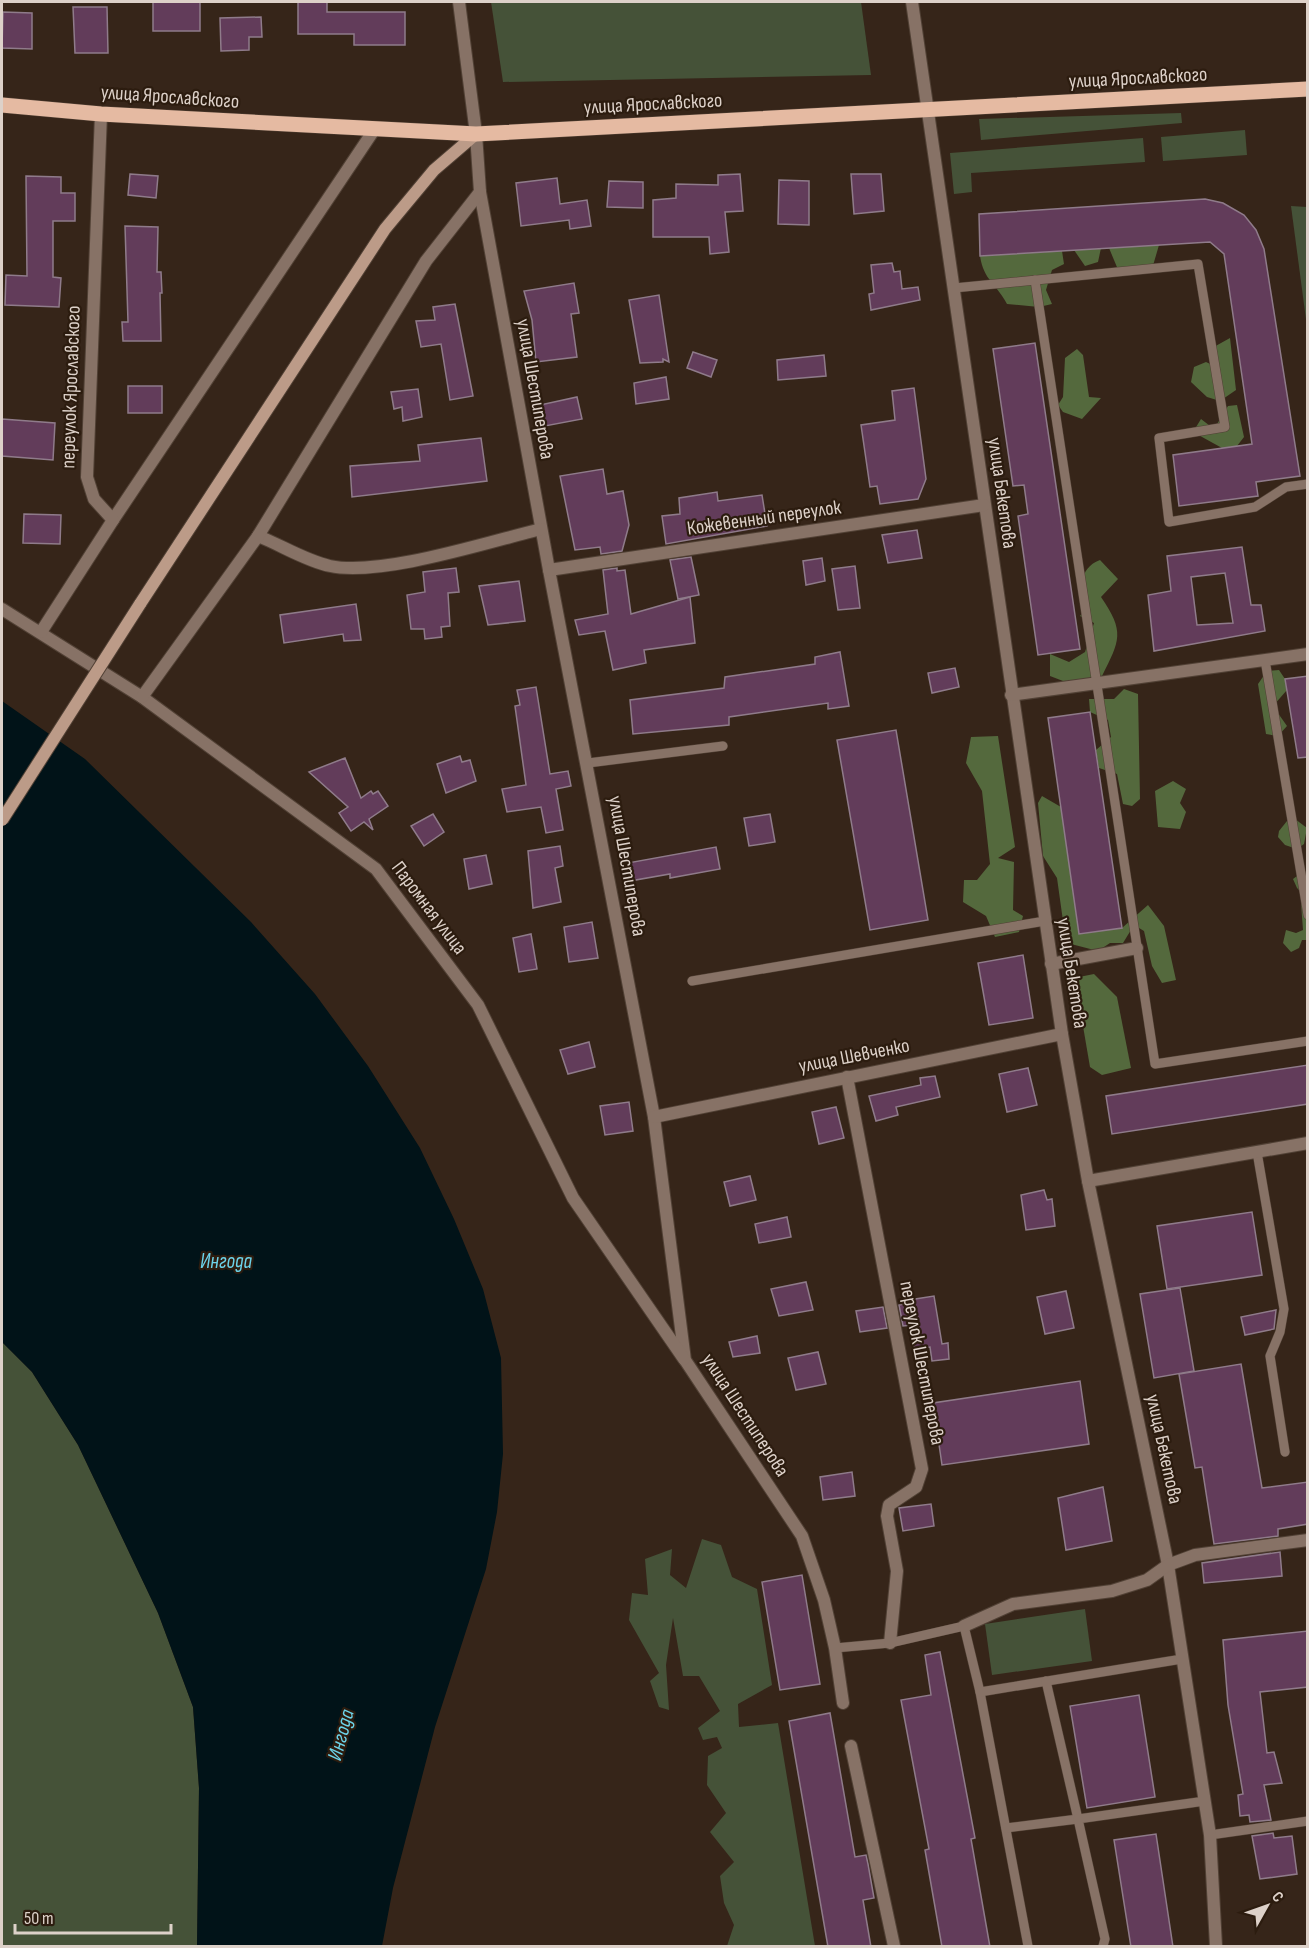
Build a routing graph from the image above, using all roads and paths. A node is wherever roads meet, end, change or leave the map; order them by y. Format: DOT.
graph roads {
  1 [pos="459,2"];
  2 [pos="912,2"];
  3 [pos="1308,89"];
  4 [pos="2,105"];
  5 [pos="930,112"];
  6 [pos="101,114"];
  7 [pos="374,130"];
  8 [pos="476,134"];
  9 [pos="480,192"];
  10 [pos="1035,280"];
  11 [pos="954,288"];
  12 [pos="1308,484"];
  13 [pos="984,505"];
  14 [pos="113,520"];
  15 [pos="541,529"];
  16 [pos="258,536"];
  17 [pos="549,570"];
  18 [pos="2,609"];
  19 [pos="41,632"];
  20 [pos="1308,654"];
  21 [pos="1265,660"];
  22 [pos="1096,682"];
  23 [pos="1011,695"];
  24 [pos="142,697"];
  25 [pos="723,746"];
  26 [pos="588,763"];
  27 [pos="2,820"];
  28 [pos="1308,915"];
  29 [pos="1045,921"];
  30 [pos="1137,948"];
  31 [pos="1051,964"];
  32 [pos="692,981"];
  33 [pos="1062,1034"];
  34 [pos="1308,1041"];
  35 [pos="847,1077"];
  36 [pos="654,1117"];
  37 [pos="1308,1143"];
  38 [pos="1257,1152"];
  39 [pos="1088,1181"];
  40 [pos="685,1360"];
  41 [pos="1285,1452"];
  42 [pos="1308,1540"];
  43 [pos="1168,1565"];
  44 [pos="964,1626"];
  45 [pos="890,1643"];
  46 [pos="835,1648"];
  47 [pos="1182,1659"];
  48 [pos="1046,1681"];
  49 [pos="980,1692"];
  50 [pos="843,1703"];
  51 [pos="851,1746"];
  52 [pos="1205,1801"];
  53 [pos="1078,1819"];
  54 [pos="1308,1821"];
  55 [pos="1006,1827"];
  56 [pos="1210,1835"];
  57 [pos="894,1947"];
  58 [pos="1028,1947"];
  59 [pos="1103,1947"];
  60 [pos="1216,1947"];
  1 -- 8 [label="street, улица Шестиперова"];
  2 -- 5 [label="street, улица Бекетова"];
  3 -- 5 [label="main road, улица Ярославского"];
  4 -- 6 [label="main road, улица Ярославского"];
  5 -- 8 [label="main road, улица Ярославского"];
  5 -- 11 [label="street, улица Бекетова"];
  6 -- 7 [label="main road, улица Ярославского"];
  6 -- 14 [label="street, переулок Ярославского"];
  7 -- 8 [label="main road, улица Ярославского"];
  7 -- 14 [label="street"];
  8 -- 9 [label="street, улица Шестиперова"];
  8 -- 27 [label="street, bridge"];
  9 -- 15 [label="street, улица Шестиперова"];
  9 -- 16 [label="street"];
  10 -- 11 [label="lane"];
  10 -- 12 [label="lane"];
  10 -- 22 [label="lane"];
  11 -- 13 [label="street, улица Бекетова"];
  13 -- 17 [label="street, Кожевенный переулок"];
  13 -- 23 [label="street, улица Бекетова"];
  14 -- 19 [label="street"];
  15 -- 16 [label="street"];
  15 -- 17 [label="street, улица Шестиперова"];
  16 -- 24 [label="street"];
  17 -- 26 [label="street, улица Шестиперова"];
  18 -- 19 [label="street, Паромная улица"];
  19 -- 24 [label="street, Паромная улица"];
  20 -- 21 [label="street"];
  21 -- 22 [label="street"];
  21 -- 28 [label="lane"];
  22 -- 23 [label="street"];
  22 -- 30 [label="lane"];
  23 -- 29 [label="street, улица Бекетова"];
  24 -- 40 [label="street, Паромная улица"];
  25 -- 26 [label="lane"];
  26 -- 36 [label="street, улица Шестиперова"];
  29 -- 31 [label="street, улица Бекетова"];
  29 -- 32 [label="lane"];
  30 -- 31 [label="street"];
  30 -- 34 [label="lane"];
  31 -- 33 [label="street, улица Бекетова"];
  33 -- 35 [label="street, улица Шевченко"];
  33 -- 39 [label="street, улица Бекетова"];
  35 -- 36 [label="street, улица Шевченко"];
  35 -- 45 [label="street, переулок Шестиперова"];
  36 -- 40 [label="street, улица Шестиперова"];
  37 -- 38 [label="street"];
  38 -- 39 [label="street"];
  38 -- 41 [label="lane"];
  39 -- 43 [label="street, улица Бекетова"];
  40 -- 46 [label="street, улица Шестиперова"];
  42 -- 43 [label="street"];
  43 -- 44 [label="street"];
  43 -- 47 [label="street, улица Бекетова"];
  44 -- 45 [label="lane"];
  44 -- 49 [label="lane"];
  45 -- 46 [label="lane"];
  46 -- 50 [label="street, улица Шестиперова"];
  47 -- 48 [label="lane"];
  47 -- 52 [label="street, улица Бекетова"];
  48 -- 49 [label="lane"];
  48 -- 53 [label="lane"];
  49 -- 55 [label="lane"];
  51 -- 57 [label="street"];
  52 -- 53 [label="lane"];
  52 -- 56 [label="street, улица Бекетова"];
  53 -- 55 [label="lane"];
  53 -- 59 [label="lane"];
  54 -- 56 [label="lane"];
  55 -- 58 [label="lane"];
  56 -- 60 [label="street, улица Бекетова"];
}
